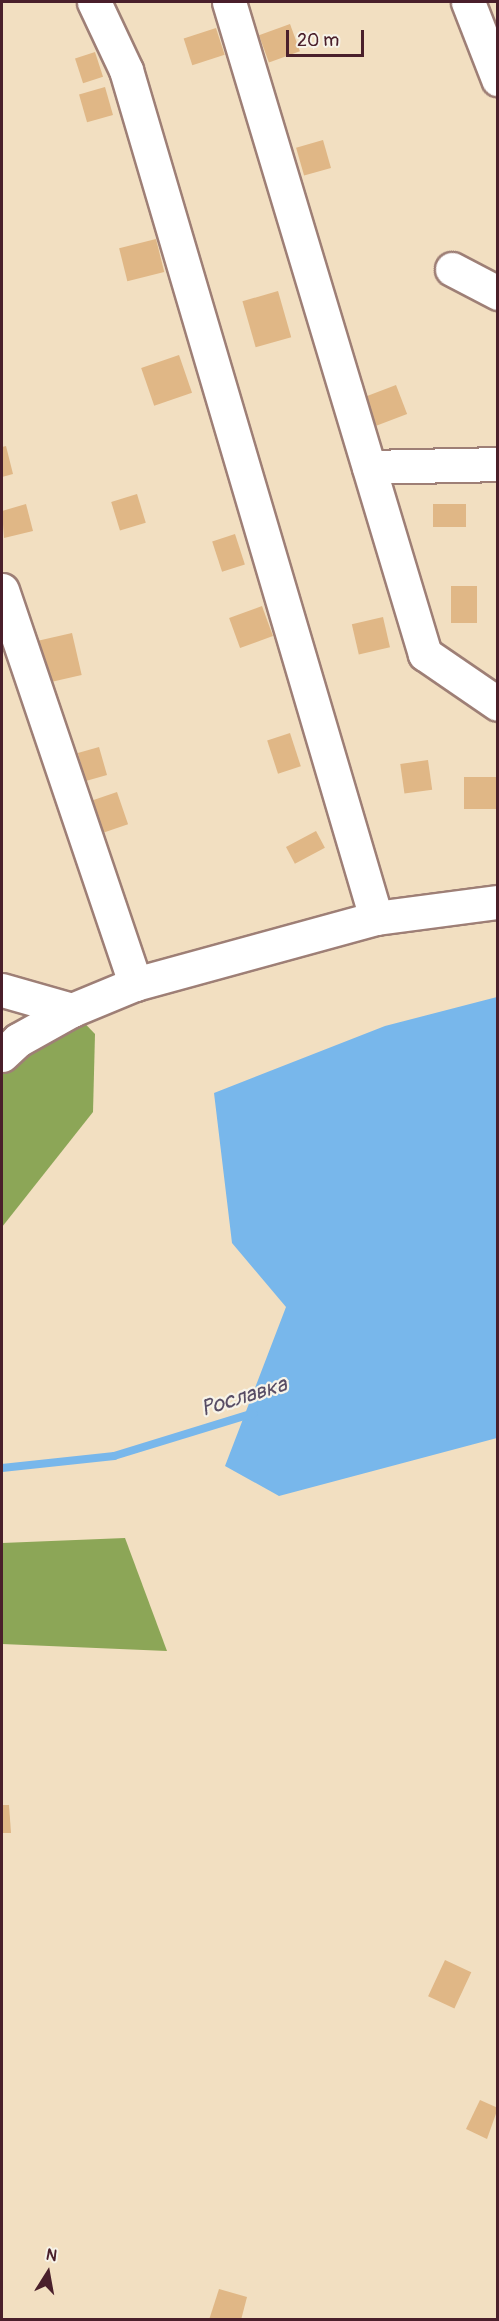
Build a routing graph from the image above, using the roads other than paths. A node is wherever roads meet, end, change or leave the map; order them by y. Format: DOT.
graph roads {
  1 [pos="94,2"];
  2 [pos="229,2"];
  3 [pos="468,2"];
  4 [pos="498,79"];
  5 [pos="452,269"];
  6 [pos="498,293"];
  7 [pos="498,464"];
  8 [pos="369,467"];
  9 [pos="2,590"];
  10 [pos="498,704"];
  11 [pos="498,902"];
  12 [pos="376,918"];
  13 [pos="135,984"];
  14 [pos="2,990"];
  15 [pos="72,1010"];
  16 [pos="2,1055"];
  1 -- 12 [label="street"];
  2 -- 8 [label="street"];
  3 -- 4 [label="street"];
  5 -- 6 [label="street"];
  7 -- 8 [label="street"];
  8 -- 10 [label="street"];
  9 -- 13 [label="street"];
  11 -- 12 [label="street"];
  12 -- 13 [label="street"];
  13 -- 15 [label="street"];
  14 -- 15 [label="street"];
  15 -- 16 [label="street"];
}
